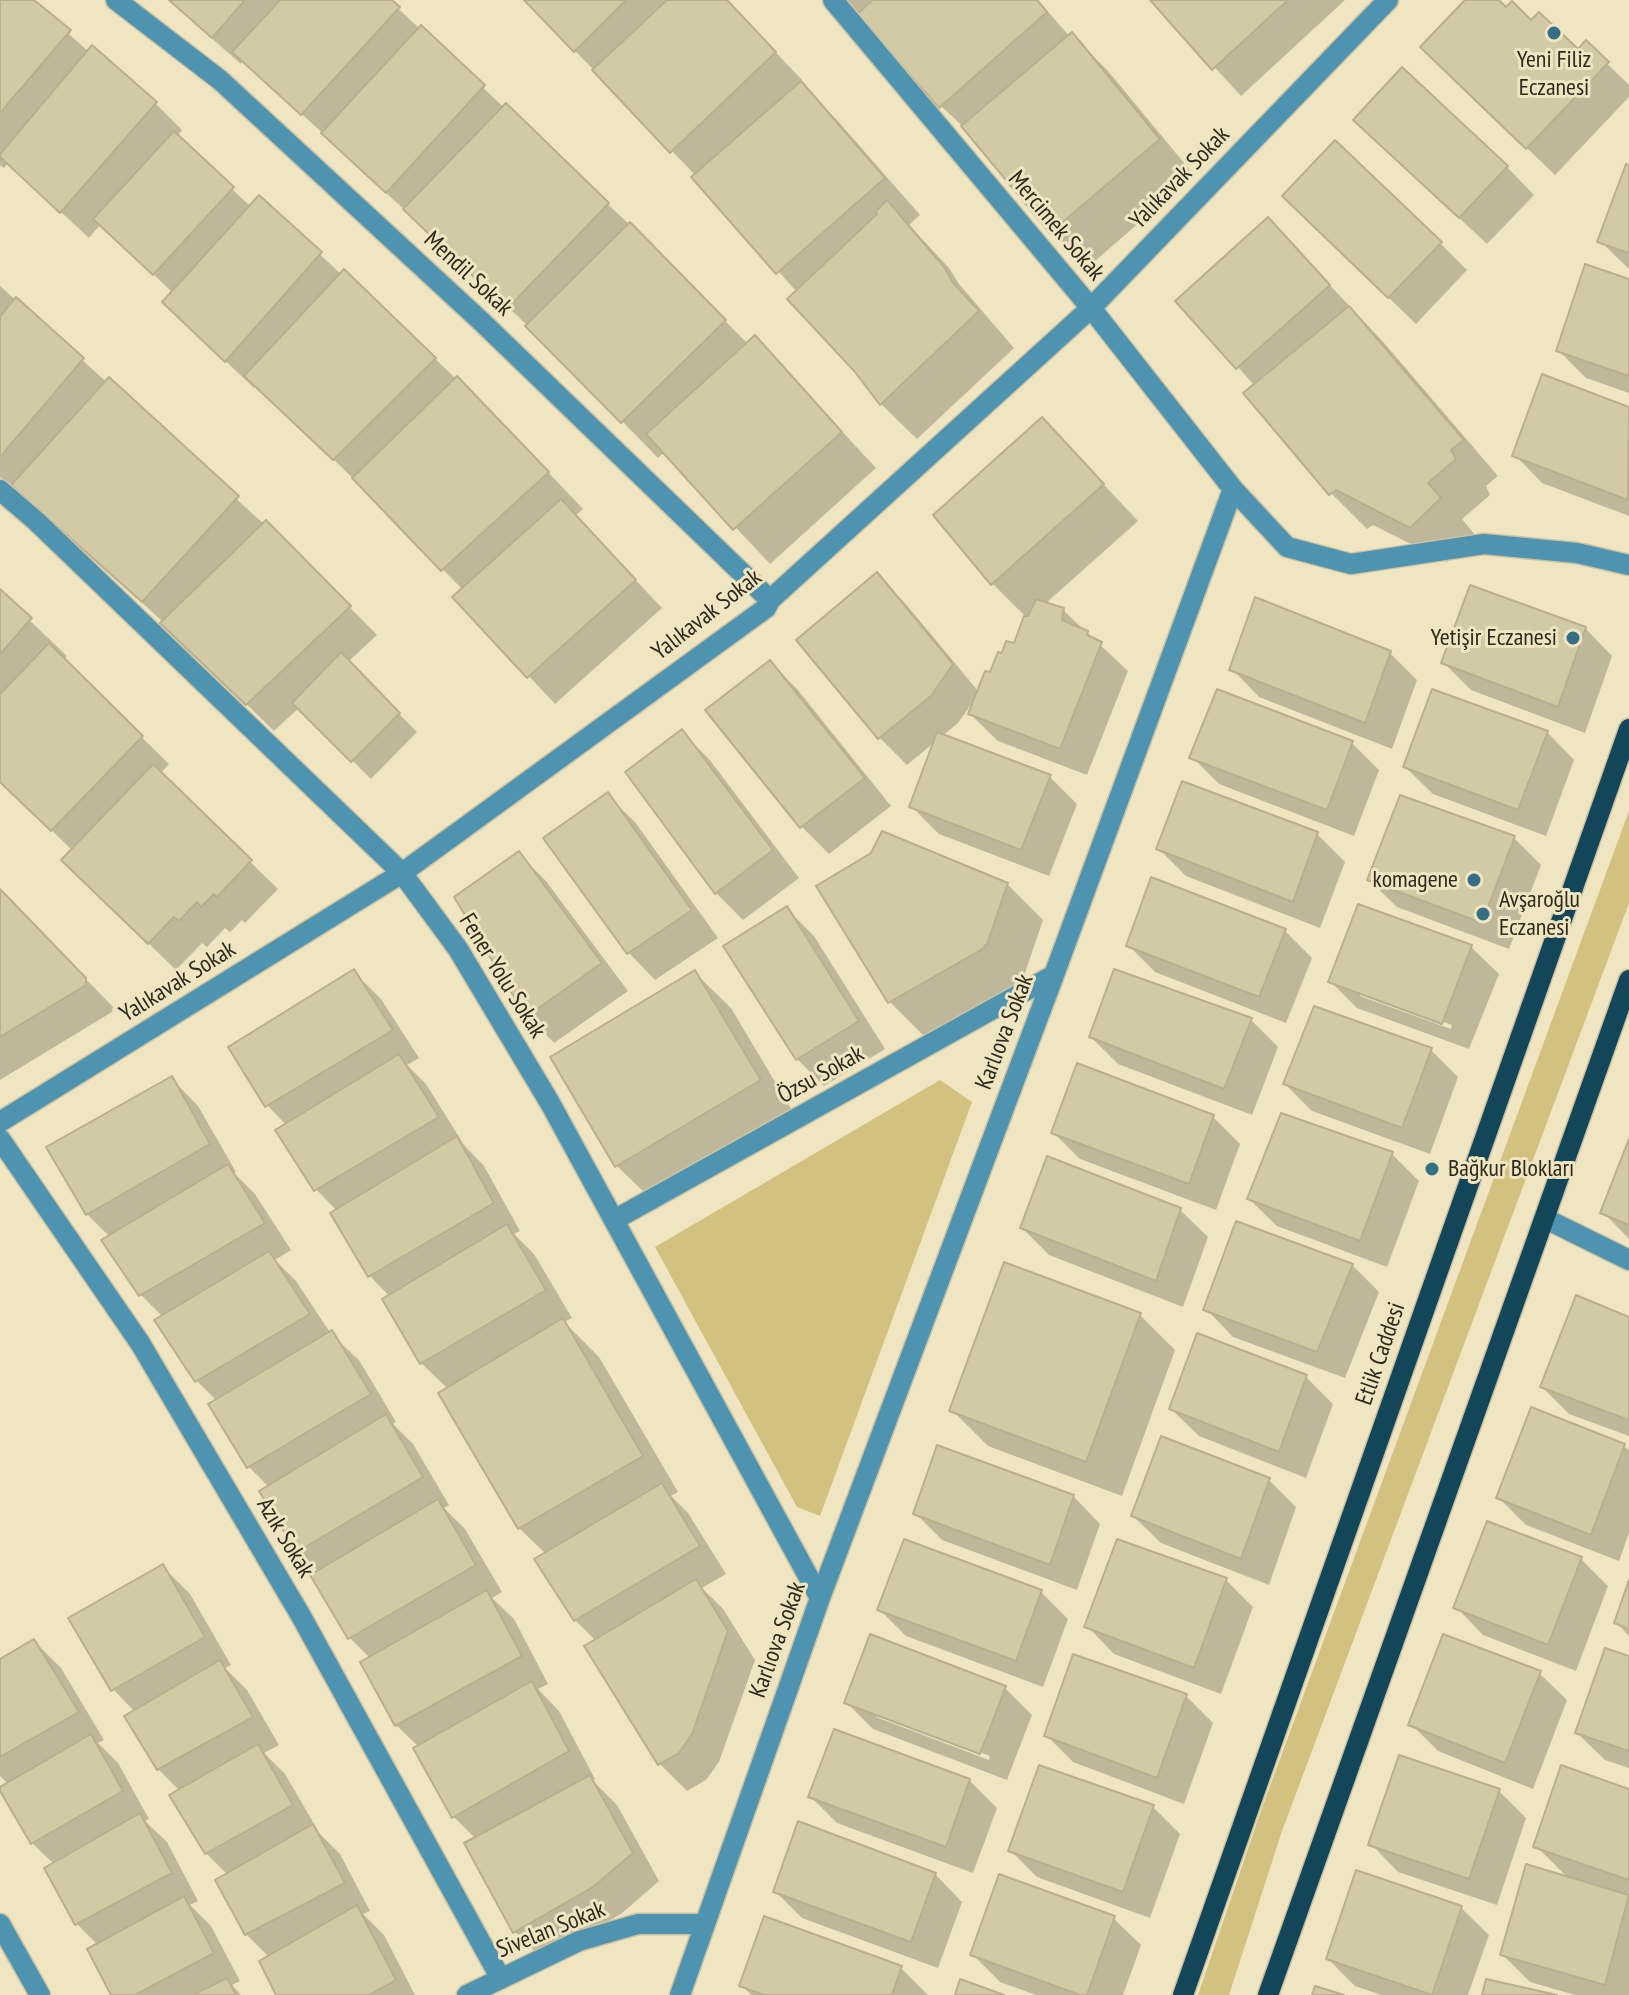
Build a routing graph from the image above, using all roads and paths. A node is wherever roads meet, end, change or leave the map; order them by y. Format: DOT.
graph roads {
  1 [pos="116,0"];
  2 [pos="833,0"];
  3 [pos="1388,0"];
  4 [pos="1091,308"];
  5 [pos="1233,489"];
  6 [pos="0,490"];
  7 [pos="1629,565"];
  8 [pos="770,600"];
  9 [pos="1629,729"];
  10 [pos="402,873"];
  11 [pos="1054,975"];
  12 [pos="1629,980"];
  13 [pos="0,1122"];
  14 [pos="0,1139"];
  15 [pos="1546,1219"];
  16 [pos="614,1220"];
  17 [pos="1629,1260"];
  18 [pos="820,1598"];
  19 [pos="0,1924"];
  20 [pos="705,1924"];
  21 [pos="501,1979"];
  22 [pos="40,1995"];
  23 [pos="467,1995"];
  24 [pos="680,1995"];
  25 [pos="1183,1995"];
  26 [pos="1268,1995"];
  1 -- 8 [label="street, Mendil Sokak"];
  2 -- 4 [label="street, Mercimek Sokak"];
  3 -- 4 [label="street, Yalıkavak Sokak"];
  4 -- 5 [label="street, Mercimek Sokak"];
  4 -- 8 [label="street, Yalıkavak Sokak"];
  5 -- 7 [label="street"];
  5 -- 11 [label="street, Karlıova Sokak"];
  6 -- 10 [label="street, Fener Yolu Sokak"];
  8 -- 10 [label="street, Yalıkavak Sokak"];
  9 -- 25 [label="main road, Etlik Caddesi"];
  10 -- 13 [label="street, Yalıkavak Sokak"];
  10 -- 16 [label="street, Fener Yolu Sokak"];
  11 -- 16 [label="street, Özsu Sokak"];
  11 -- 18 [label="street, Karlıova Sokak"];
  12 -- 15 [label="main road"];
  14 -- 21 [label="street, Azık Sokak"];
  15 -- 17 [label="street"];
  15 -- 26 [label="main road"];
  16 -- 18 [label="street, Fener Yolu Sokak"];
  18 -- 20 [label="street, Karlıova Sokak"];
  19 -- 22 [label="street"];
  20 -- 21 [label="street, Sivelan Sokak"];
  20 -- 24 [label="street, Karlıova Sokak"];
  21 -- 23 [label="street, Sivelan Sokak"];
}
